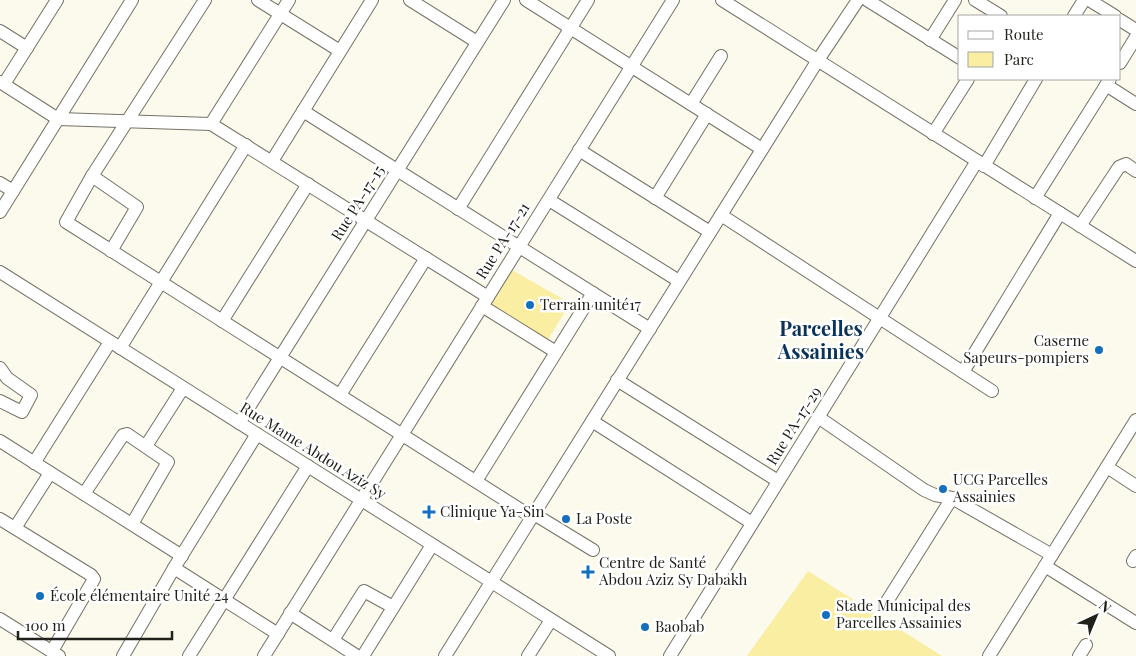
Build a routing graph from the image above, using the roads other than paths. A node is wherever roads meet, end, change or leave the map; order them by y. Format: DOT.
graph roads {
  1 [pos="57,0"];
  2 [pos="132,0"];
  3 [pos="205,0"];
  4 [pos="258,0"];
  5 [pos="289,0"];
  6 [pos="372,0"];
  7 [pos="410,0"];
  8 [pos="504,0"];
  9 [pos="526,0"];
  10 [pos="588,0"];
  11 [pos="674,0"];
  12 [pos="722,0"];
  13 [pos="858,0"];
  14 [pos="867,0"];
  15 [pos="955,0"];
  16 [pos="975,0"];
  17 [pos="1084,0"];
  18 [pos="1089,0"];
  19 [pos="887,5"];
  20 [pos="280,14"];
  21 [pos="999,15"];
  22 [pos="1075,15"];
  23 [pos="1112,15"];
  24 [pos="1121,21"];
  25 [pos="571,28"];
  26 [pos="1136,30"];
  27 [pos="0,31"];
  28 [pos="1136,37"];
  29 [pos="930,40"];
  30 [pos="477,42"];
  31 [pos="27,48"];
  32 [pos="340,52"];
  33 [pos="721,56"];
  34 [pos="958,57"];
  35 [pos="818,60"];
  36 [pos="1121,61"];
  37 [pos="632,67"];
  38 [pos="967,80"];
  39 [pos="1035,80"];
  40 [pos="1108,82"];
  41 [pos="2,83"];
  42 [pos="691,104"];
  43 [pos="1136,104"];
  44 [pos="303,111"];
  45 [pos="707,114"];
  46 [pos="58,119"];
  47 [pos="128,121"];
  48 [pos="212,124"];
  49 [pos="933,134"];
  50 [pos="246,145"];
  51 [pos="762,149"];
  52 [pos="580,150"];
  53 [pos="272,161"];
  54 [pos="980,164"];
  55 [pos="397,170"];
  56 [pos="1136,171"];
  57 [pos="92,176"];
  58 [pos="0,183"];
  59 [pos="308,184"];
  60 [pos="13,191"];
  61 [pos="654,198"];
  62 [pos="1035,198"];
  63 [pos="549,200"];
  64 [pos="458,209"];
  65 [pos="0,212"];
  66 [pos="1060,213"];
  67 [pos="721,215"];
  68 [pos="366,220"];
  69 [pos="1080,226"];
  70 [pos="710,232"];
  71 [pos="519,247"];
  72 [pos="111,251"];
  73 [pos="426,258"];
  74 [pos="1136,261"];
  75 [pos="0,272"];
  76 [pos="679,281"];
  77 [pos="160,282"];
  78 [pos="593,293"];
  79 [pos="485,302"];
  80 [pos="880,318"];
  81 [pos="222,321"];
  82 [pos="650,329"];
  83 [pos="115,345"];
  84 [pos="556,352"];
  85 [pos="280,358"];
  86 [pos="963,372"];
  87 [pos="2,378"];
  88 [pos="618,380"];
  89 [pos="183,388"];
  90 [pos="992,391"];
  91 [pos="340,396"];
  92 [pos="0,401"];
  93 [pos="818,418"];
  94 [pos="1136,420"];
  95 [pos="592,421"];
  96 [pos="239,423"];
  97 [pos="257,434"];
  98 [pos="402,435"];
  99 [pos="0,442"];
  100 [pos="146,446"];
  101 [pos="34,463"];
  102 [pos="308,466"];
  103 [pos="1107,467"];
  104 [pos="50,473"];
  105 [pos="476,481"];
  106 [pos="778,482"];
  107 [pos="1136,486"];
  108 [pos="84,494"];
  109 [pos="952,498"];
  110 [pos="361,500"];
  111 [pos="533,515"];
  112 [pos="0,518"];
  113 [pos="752,523"];
  114 [pos="132,524"];
  115 [pos="15,528"];
  116 [pos="432,545"];
  117 [pos="593,550"];
  118 [pos="182,556"];
  119 [pos="1048,561"];
  120 [pos="174,568"];
  121 [pos="492,582"];
  122 [pos="224,600"];
  123 [pos="886,603"];
  124 [pos="393,607"];
  125 [pos="290,613"];
  126 [pos="0,619"];
  127 [pos="551,620"];
  128 [pos="1136,623"];
  129 [pos="278,634"];
  130 [pos="333,640"];
  131 [pos="344,652"];
  132 [pos="56,654"];
  133 [pos="122,656"];
  134 [pos="189,656"];
  135 [pos="264,656"];
  136 [pos="358,656"];
  137 [pos="363,656"];
  138 [pos="445,656"];
  139 [pos="528,656"];
  140 [pos="609,656"];
  141 [pos="670,656"];
  142 [pos="989,656"];
  1 -- 31 [label="street"];
  2 -- 46 [label="street"];
  3 -- 47 [label="street"];
  4 -- 20 [label="street"];
  5 -- 20 [label="street"];
  6 -- 32 [label="street"];
  7 -- 30 [label="street"];
  8 -- 30 [label="street, Rue PA-17-15"];
  9 -- 25 [label="street"];
  10 -- 25 [label="street"];
  11 -- 37 [label="street, Rue PA-17-21"];
  12 -- 35 [label="street"];
  13 -- 35 [label="street"];
  14 -- 19 [label="street"];
  15 -- 29 [label="street"];
  16 -- 21 [label="street"];
  17 -- 22 [label="street"];
  18 -- 23 [label="street"];
  19 -- 29 [label="street"];
  20 -- 32 [label="street"];
  20 -- 48 [label="street"];
  24 -- 26 [label="street"];
  25 -- 37 [label="street"];
  25 -- 64 [label="street"];
  27 -- 31 [label="street"];
  28 -- 36 [label="street"];
  29 -- 34 [label="street"];
  30 -- 55 [label="street, Rue PA-17-15"];
  31 -- 41 [label="street"];
  32 -- 44 [label="street"];
  33 -- 42 [label="street"];
  35 -- 49 [label="street"];
  35 -- 51 [label="street"];
  37 -- 42 [label="street"];
  37 -- 52 [label="street, Rue PA-17-21"];
  38 -- 49 [label="street"];
  39 -- 54 [label="street, Rue PA-17-29"];
  40 -- 43 [label="street"];
  40 -- 62 [label="street"];
  41 -- 46 [label="street"];
  42 -- 45 [label="street"];
  44 -- 53 [label="street"];
  44 -- 55 [label="street"];
  45 -- 51 [label="street"];
  45 -- 61 [label="street"];
  46 -- 47 [label="street"];
  46 -- 60 [label="street"];
  47 -- 48 [label="street"];
  47 -- 57 [label="street"];
  48 -- 50 [label="street"];
  49 -- 54 [label="street"];
  50 -- 53 [label="street"];
  50 -- 77 [label="street"];
  51 -- 67 [label="street"];
  52 -- 61 [label="street"];
  52 -- 63 [label="street, Rue PA-17-21"];
  53 -- 59 [label="street"];
  54 -- 62 [label="street"];
  54 -- 80 [label="street, Rue PA-17-29"];
  55 -- 64 [label="street"];
  55 -- 68 [label="street, Rue PA-17-15"];
  56 -- 69 [label="street"];
  57 -- 72 [label="street"];
  57 -- 72 [label="street"];
  58 -- 60 [label="street"];
  59 -- 68 [label="street"];
  59 -- 81 [label="street"];
  60 -- 65 [label="street"];
  61 -- 70 [label="street"];
  62 -- 66 [label="street"];
  63 -- 71 [label="street, Rue PA-17-21"];
  63 -- 76 [label="street"];
  64 -- 71 [label="street"];
  66 -- 69 [label="street"];
  66 -- 86 [label="street"];
  67 -- 70 [label="street"];
  67 -- 80 [label="street"];
  68 -- 73 [label="street"];
  68 -- 85 [label="street, Rue PA-17-15"];
  69 -- 74 [label="street"];
  70 -- 76 [label="street"];
  71 -- 78 [label="street"];
  71 -- 79 [label="street, Rue PA-17-21"];
  72 -- 77 [label="street"];
  73 -- 79 [label="street"];
  73 -- 91 [label="street"];
  75 -- 83 [label="street, Rue Mame Abdou Aziz Sy"];
  76 -- 82 [label="street"];
  77 -- 81 [label="street"];
  77 -- 83 [label="street"];
  78 -- 82 [label="street"];
  78 -- 84 [label="street"];
  79 -- 84 [label="street"];
  79 -- 98 [label="street, Rue PA-17-21"];
  80 -- 86 [label="street"];
  80 -- 93 [label="street, Rue PA-17-29"];
  81 -- 85 [label="street"];
  82 -- 88 [label="street"];
  83 -- 89 [label="street, Rue Mame Abdou Aziz Sy"];
  83 -- 101 [label="street"];
  84 -- 105 [label="street"];
  85 -- 91 [label="street"];
  85 -- 96 [label="street, Rue PA-17-15"];
  86 -- 90 [label="street"];
  87 -- 92 [label="street"];
  88 -- 95 [label="street"];
  88 -- 106 [label="street"];
  89 -- 96 [label="street, Rue Mame Abdou Aziz Sy"];
  89 -- 100 [label="street"];
  91 -- 98 [label="street"];
  93 -- 106 [label="street, Rue PA-17-29"];
  93 -- 109 [label="street"];
  94 -- 103 [label="street"];
  95 -- 111 [label="street"];
  95 -- 113 [label="street"];
  96 -- 97 [label="street, Rue Mame Abdou Aziz Sy"];
  97 -- 102 [label="street, Rue Mame Abdou Aziz Sy"];
  97 -- 118 [label="street"];
  98 -- 105 [label="street"];
  98 -- 110 [label="street, Rue PA-17-21"];
  99 -- 101 [label="street"];
  100 -- 108 [label="street"];
  100 -- 114 [label="street"];
  101 -- 104 [label="street"];
  102 -- 110 [label="street, Rue Mame Abdou Aziz Sy"];
  102 -- 122 [label="street"];
  103 -- 107 [label="street"];
  103 -- 119 [label="street"];
  104 -- 108 [label="street"];
  104 -- 115 [label="street"];
  105 -- 111 [label="street"];
  106 -- 113 [label="street, Rue PA-17-29"];
  108 -- 114 [label="street"];
  109 -- 119 [label="street"];
  109 -- 123 [label="street"];
  110 -- 116 [label="street, Rue Mame Abdou Aziz Sy"];
  110 -- 125 [label="street, Rue PA-17-21"];
  111 -- 117 [label="street"];
  111 -- 121 [label="street"];
  112 -- 115 [label="street"];
  113 -- 141 [label="street, Rue PA-17-29"];
  114 -- 118 [label="street"];
  115 -- 132 [label="street"];
  116 -- 121 [label="street, Rue Mame Abdou Aziz Sy"];
  116 -- 124 [label="street"];
  118 -- 120 [label="street"];
  119 -- 128 [label="street"];
  119 -- 142 [label="street"];
  120 -- 122 [label="street"];
  120 -- 133 [label="street"];
  121 -- 127 [label="street, Rue Mame Abdou Aziz Sy"];
  121 -- 138 [label="street"];
  122 -- 129 [label="street"];
  122 -- 134 [label="street"];
  124 -- 130 [label="street"];
  124 -- 137 [label="street"];
  125 -- 129 [label="street, Rue PA-17-21"];
  125 -- 130 [label="street"];
  126 -- 132 [label="street"];
  127 -- 139 [label="street"];
  127 -- 140 [label="street, Rue Mame Abdou Aziz Sy"];
  129 -- 135 [label="street, Rue PA-17-21"];
  130 -- 131 [label="street"];
  131 -- 136 [label="street"];
}
